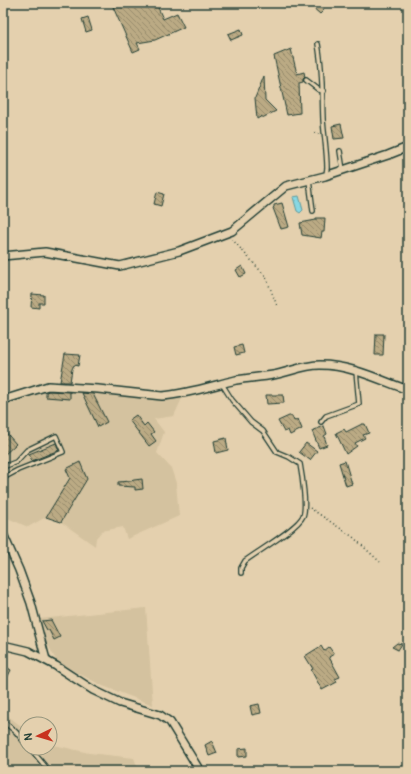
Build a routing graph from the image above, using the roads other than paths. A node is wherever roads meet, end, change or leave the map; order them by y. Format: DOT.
graph roads {
  1 [pos="318,44"];
  2 [pos="306,80"];
  3 [pos="324,91"];
  4 [pos="408,147"];
  5 [pos="340,151"];
  6 [pos="344,170"];
  7 [pos="325,176"];
  8 [pos="309,180"];
  9 [pos="313,211"];
  10 [pos="3,256"];
  11 [pos="356,370"];
  12 [pos="222,384"];
  13 [pos="408,390"];
  14 [pos="3,400"];
  15 [pos="321,422"];
  16 [pos="3,467"];
  17 [pos="3,478"];
  18 [pos="3,534"];
  19 [pos="241,573"];
  20 [pos="3,645"];
  21 [pos="46,660"];
  22 [pos="3,722"];
  23 [pos="18,734"];
  24 [pos="37,756"];
  25 [pos="49,771"];
  26 [pos="200,771"];
  1 -- 3 [label="lane"];
  2 -- 3 [label="lane"];
  3 -- 7 [label="lane"];
  4 -- 6 [label="street"];
  5 -- 6 [label="lane"];
  6 -- 7 [label="street"];
  7 -- 8 [label="street"];
  8 -- 9 [label="lane"];
  8 -- 10 [label="street"];
  11 -- 12 [label="street"];
  11 -- 13 [label="street"];
  11 -- 15 [label="lane"];
  12 -- 14 [label="street"];
  12 -- 19 [label="lane"];
  16 -- 17 [label="lane"];
  18 -- 21 [label="street"];
  20 -- 21 [label="street"];
  21 -- 26 [label="street"];
  22 -- 23 [label="lane"];
  24 -- 25 [label="lane"];
}
